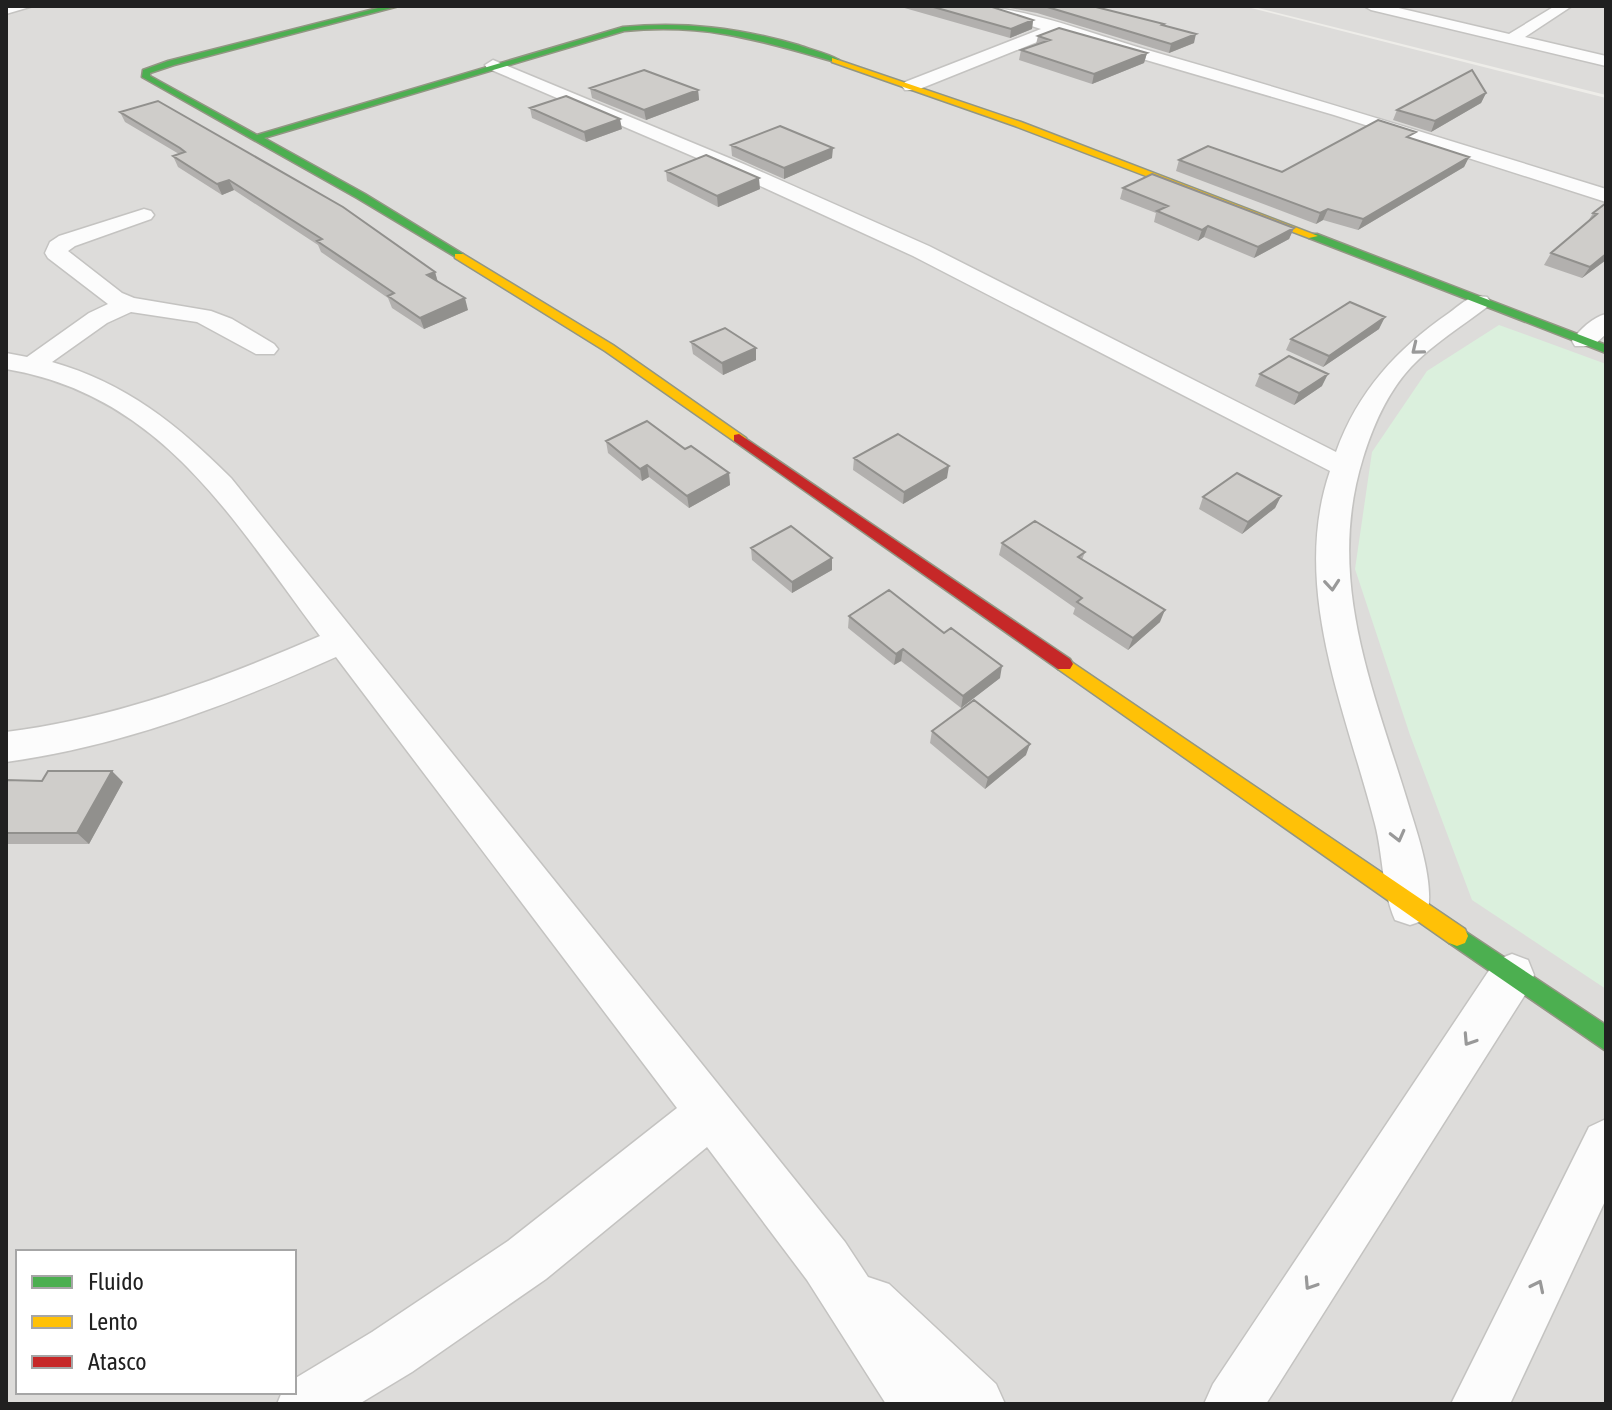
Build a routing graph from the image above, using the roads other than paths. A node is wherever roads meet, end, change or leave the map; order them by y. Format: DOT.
graph roads {
  1 [pos="26,6"];
  2 [pos="395,6"];
  3 [pos="977,6"];
  4 [pos="1371,6"];
  5 [pos="1565,6"];
  6 [pos="6,10"];
  7 [pos="1058,28"];
  8 [pos="1511,39"];
  9 [pos="1606,61"];
  10 [pos="493,65"];
  11 [pos="911,86"];
  12 [pos="259,137"];
  13 [pos="1606,196"];
  14 [pos="144,215"];
  15 [pos="1479,302"];
  16 [pos="128,304"];
  17 [pos="1606,321"];
  18 [pos="1595,345"];
  19 [pos="265,349"];
  20 [pos="19,363"];
  21 [pos="1343,466"];
  22 [pos="342,640"];
  23 [pos="6,747"];
  24 [pos="1410,906"];
  25 [pos="1512,975"];
  26 [pos="1606,1039"];
  27 [pos="710,1113"];
  28 [pos="1606,1144"];
  29 [pos="826,1261"];
  30 [pos="306,1404"];
  31 [pos="919,1404"];
  32 [pos="976,1404"];
  33 [pos="1233,1404"];
  34 [pos="1480,1404"];
  1 -- 6 [label="street"];
  2 -- 12 [label="street"];
  3 -- 7 [label="street"];
  4 -- 8 [label="street"];
  5 -- 8 [label="street"];
  7 -- 11 [label="street"];
  7 -- 13 [label="street"];
  8 -- 9 [label="street"];
  10 -- 11 [label="street"];
  10 -- 12 [label="street"];
  10 -- 21 [label="street"];
  11 -- 15 [label="street"];
  12 -- 24 [label="street"];
  14 -- 16 [label="street"];
  15 -- 18 [label="street"];
  15 -- 21 [label="street, one-way"];
  16 -- 19 [label="street"];
  16 -- 20 [label="street"];
  17 -- 18 [label="street"];
  20 -- 22 [label="street"];
  21 -- 24 [label="street, one-way"];
  22 -- 23 [label="street"];
  22 -- 27 [label="street"];
  24 -- 25 [label="street"];
  25 -- 26 [label="street"];
  25 -- 33 [label="street, one-way"];
  27 -- 29 [label="street"];
  27 -- 30 [label="street"];
  34 -- 28 [label="street, one-way"];
  29 -- 31 [label="street"];
  29 -- 32 [label="street"];
}
